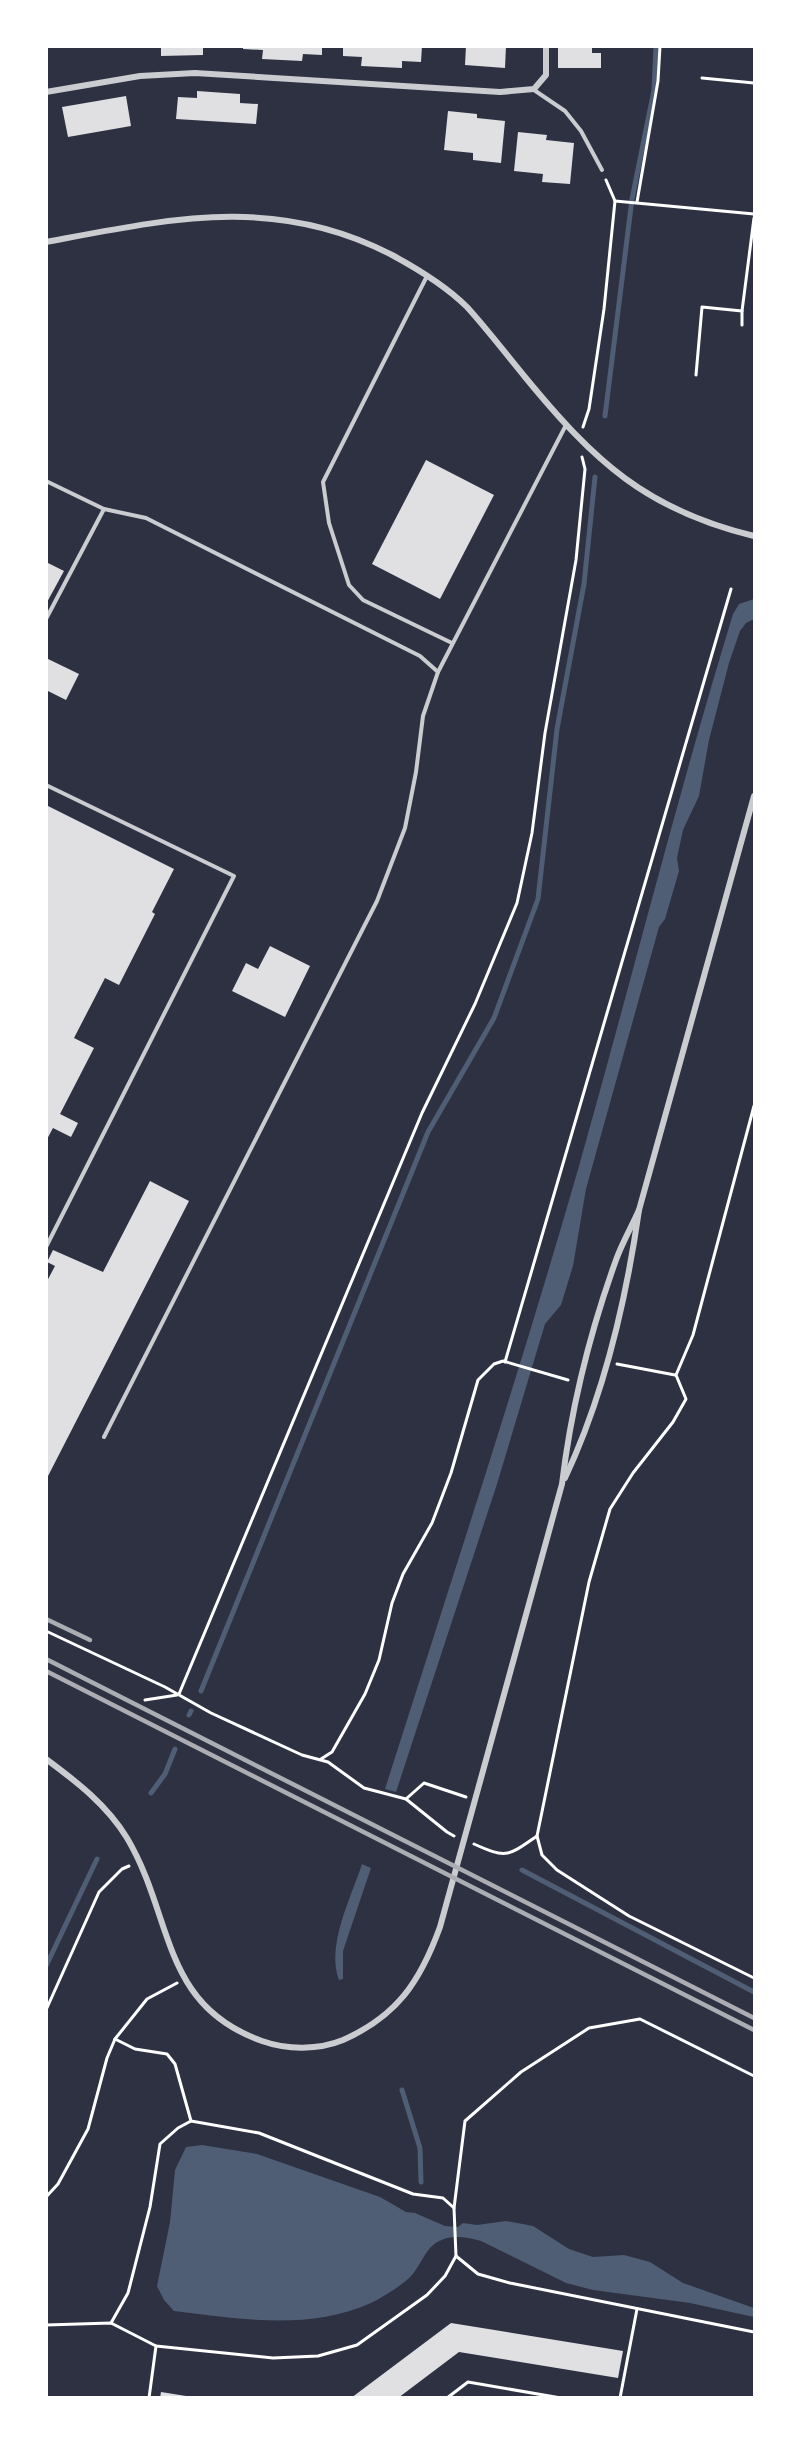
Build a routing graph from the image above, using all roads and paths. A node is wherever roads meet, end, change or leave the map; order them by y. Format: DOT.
graph roads {
  1 [pos="546,46"];
  2 [pos="660,46"];
  3 [pos="702,78"];
  4 [pos="754,83"];
  5 [pos="534,89"];
  6 [pos="46,92"];
  7 [pos="602,170"];
  8 [pos="615,201"];
  9 [pos="637,202"];
  10 [pos="754,216"];
  11 [pos="46,242"];
  12 [pos="427,276"];
  13 [pos="742,311"];
  14 [pos="742,326"];
  15 [pos="696,375"];
  16 [pos="566,424"];
  17 [pos="579,440"];
  18 [pos="46,481"];
  19 [pos="104,510"];
  20 [pos="754,536"];
  21 [pos="731,589"];
  22 [pos="46,619"];
  23 [pos="452,643"];
  24 [pos="438,672"];
  25 [pos="46,785"];
  26 [pos="754,796"];
  27 [pos="754,1106"];
  28 [pos="639,1210"];
  29 [pos="46,1247"];
  30 [pos="607,1361"];
  31 [pos="505,1362"];
  32 [pos="535,1370"];
  33 [pos="676,1375"];
  34 [pos="104,1437"];
  35 [pos="562,1484"];
  36 [pos="46,1631"];
  37 [pos="179,1694"];
  38 [pos="145,1700"];
  39 [pos="46,1759"];
  40 [pos="319,1760"];
  41 [pos="476,1801"];
  42 [pos="139,1862"];
  43 [pos="754,1978"];
  44 [pos="184,1980"];
  45 [pos="46,2010"];
  46 [pos="115,2039"];
  47 [pos="754,2076"];
  48 [pos="191,2121"];
  49 [pos="46,2197"];
  50 [pos="454,2208"];
  51 [pos="456,2256"];
  52 [pos="637,2310"];
  53 [pos="111,2324"];
  54 [pos="46,2325"];
  55 [pos="754,2332"];
  56 [pos="156,2346"];
  57 [pos="149,2397"];
  58 [pos="447,2397"];
  59 [pos="561,2397"];
  60 [pos="620,2397"];
  1 -- 5 [label="street"];
  2 -- 9 [label="path"];
  3 -- 4 [label="path"];
  5 -- 6 [label="street"];
  5 -- 7 [label="lane"];
  7 -- 8 [label="path"];
  8 -- 9 [label="path"];
  8 -- 17 [label="path"];
  9 -- 10 [label="path"];
  10 -- 13 [label="path"];
  11 -- 12 [label="street"];
  12 -- 16 [label="street"];
  12 -- 23 [label="lane"];
  13 -- 14 [label="path"];
  13 -- 15 [label="path"];
  16 -- 17 [label="street"];
  16 -- 23 [label="lane"];
  17 -- 20 [label="street"];
  17 -- 37 [label="path"];
  18 -- 19 [label="lane"];
  19 -- 22 [label="lane"];
  19 -- 24 [label="lane"];
  21 -- 31 [label="path"];
  23 -- 24 [label="lane"];
  24 -- 34 [label="lane"];
  25 -- 29 [label="lane"];
  26 -- 28 [label="street"];
  27 -- 33 [label="path"];
  28 -- 30 [label="street"];
  28 -- 35 [label="street"];
  30 -- 33 [label="path"];
  30 -- 35 [label="street"];
  31 -- 32 [label="path"];
  31 -- 40 [label="path"];
  33 -- 43 [label="path"];
  35 -- 41 [label="street"];
  36 -- 37 [label="path"];
  37 -- 38 [label="path"];
  37 -- 40 [label="path"];
  39 -- 42 [label="street"];
  40 -- 41 [label="path"];
  41 -- 44 [label="street"];
  42 -- 44 [label="street"];
  42 -- 45 [label="path"];
  44 -- 46 [label="path"];
  46 -- 48 [label="path"];
  46 -- 49 [label="path"];
  47 -- 50 [label="path"];
  48 -- 50 [label="path"];
  48 -- 53 [label="path"];
  50 -- 51 [label="path"];
  51 -- 52 [label="path"];
  51 -- 56 [label="path"];
  52 -- 55 [label="path"];
  52 -- 60 [label="path"];
  53 -- 54 [label="path"];
  53 -- 56 [label="path"];
  56 -- 57 [label="path"];
  58 -- 59 [label="path"];
}
